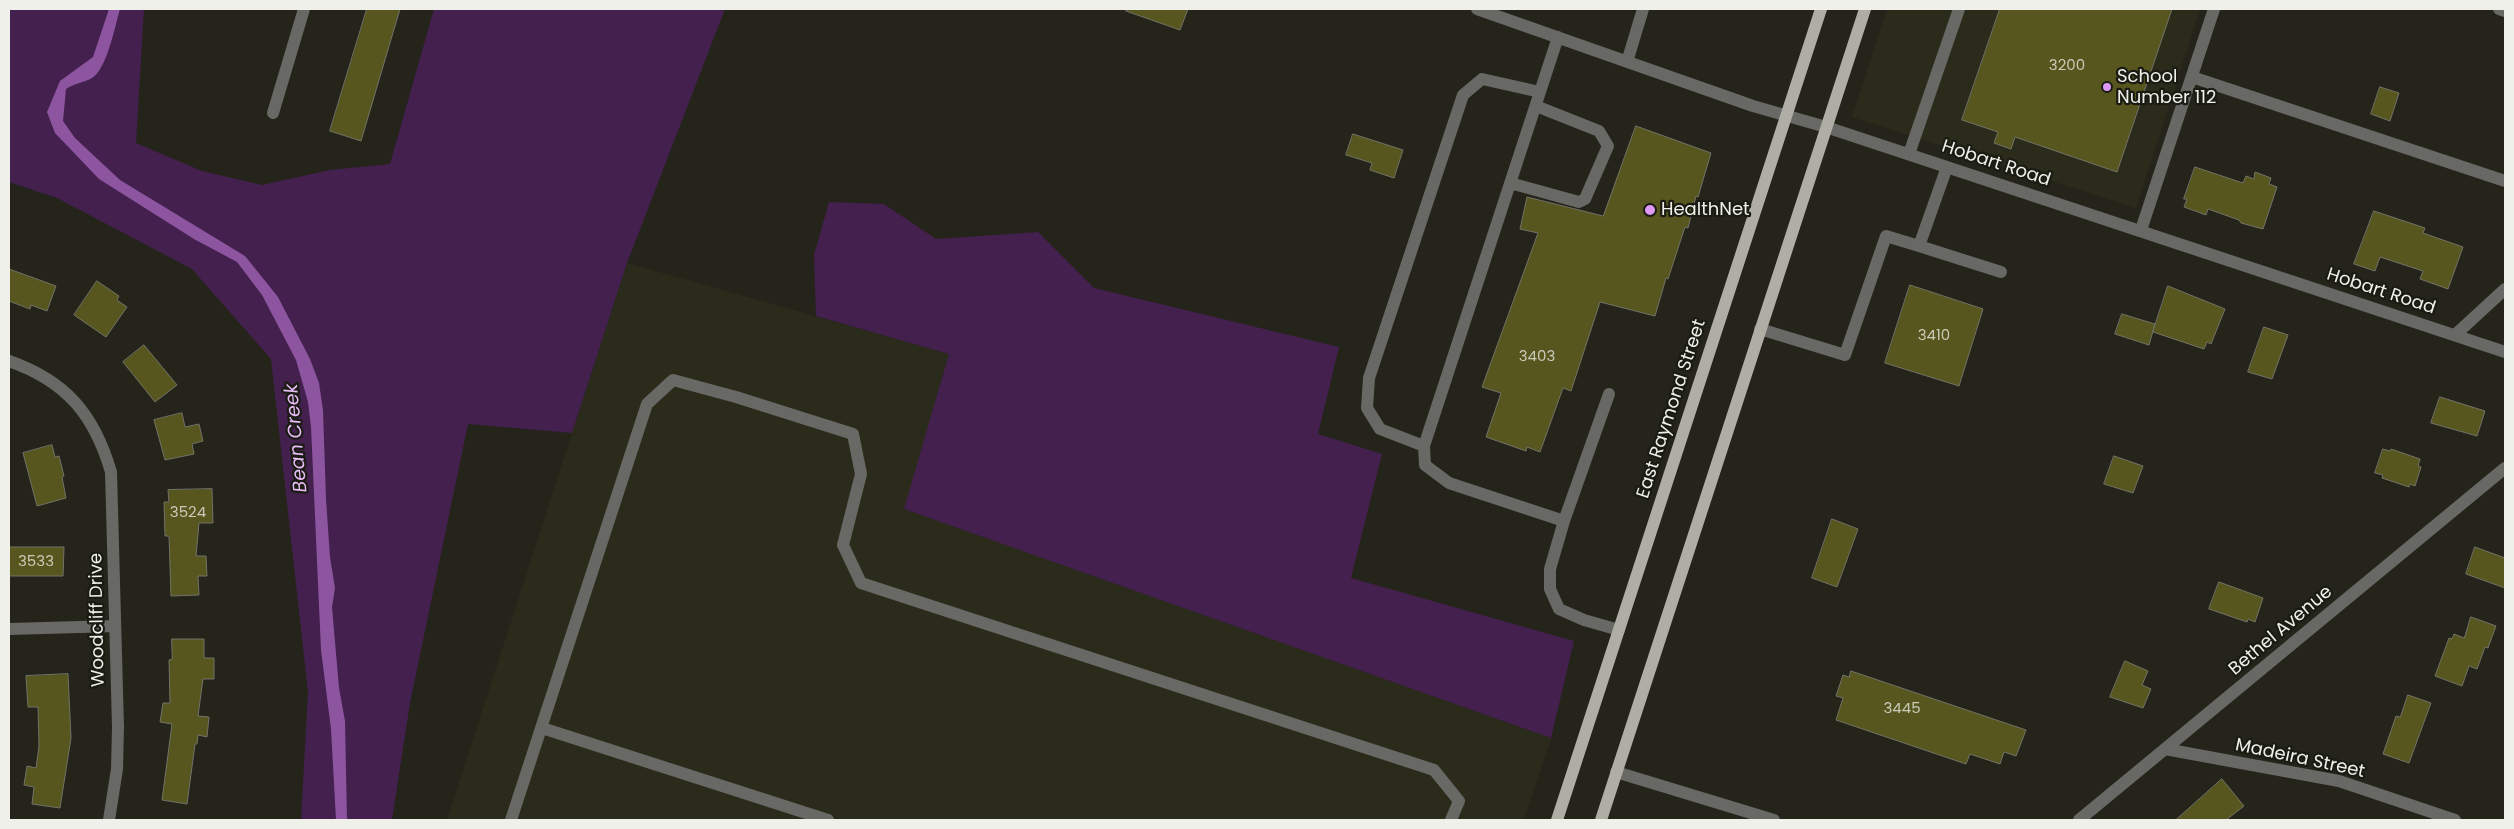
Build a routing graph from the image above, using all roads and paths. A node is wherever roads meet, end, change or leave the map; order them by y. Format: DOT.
graph roads {
  1 [pos="304,9"];
  2 [pos="1477,9"];
  3 [pos="1643,9"];
  4 [pos="1821,9"];
  5 [pos="1864,9"];
  6 [pos="1959,9"];
  7 [pos="2214,9"];
  8 [pos="2499,9"];
  9 [pos="2505,11"];
  10 [pos="1558,37"];
  11 [pos="1627,62"];
  12 [pos="2192,77"];
  13 [pos="1540,92"];
  14 [pos="1536,106"];
  15 [pos="273,112"];
  16 [pos="1787,115"];
  17 [pos="1826,127"];
  18 [pos="1909,154"];
  19 [pos="1946,166"];
  20 [pos="2505,181"];
  21 [pos="1510,182"];
  22 [pos="2141,230"];
  23 [pos="1919,246"];
  24 [pos="2002,272"];
  25 [pos="2505,289"];
  26 [pos="1760,329"];
  27 [pos="2455,335"];
  28 [pos="2505,352"];
  29 [pos="9,361"];
  30 [pos="1609,394"];
  31 [pos="1424,446"];
  32 [pos="2505,468"];
  33 [pos="1564,521"];
  34 [pos="115,626"];
  35 [pos="9,629"];
  36 [pos="1619,630"];
  37 [pos="542,728"];
  38 [pos="2165,749"];
  39 [pos="1616,772"];
  40 [pos="108,820"];
  41 [pos="511,820"];
  42 [pos="828,820"];
  43 [pos="1451,820"];
  44 [pos="1557,820"];
  45 [pos="1601,820"];
  46 [pos="1774,820"];
  47 [pos="2079,820"];
  48 [pos="2455,820"];
  1 -- 15 [label="street"];
  2 -- 10 [label="street, Hobart Road"];
  3 -- 11 [label="street"];
  4 -- 16 [label="main road, East Raymond Street"];
  5 -- 17 [label="main road"];
  6 -- 18 [label="street"];
  7 -- 12 [label="street"];
  8 -- 9 [label="street"];
  10 -- 11 [label="street, Hobart Road"];
  10 -- 13 [label="street"];
  11 -- 16 [label="street, Hobart Road"];
  12 -- 20 [label="street"];
  12 -- 22 [label="street"];
  13 -- 14 [label="street"];
  13 -- 31 [label="street"];
  14 -- 21 [label="street"];
  14 -- 21 [label="street"];
  16 -- 17 [label="street, Hobart Road"];
  16 -- 36 [label="main road, East Raymond Street"];
  17 -- 18 [label="street, Hobart Road"];
  17 -- 26 [label="main road"];
  18 -- 19 [label="street, Hobart Road"];
  19 -- 22 [label="street, Hobart Road"];
  19 -- 23 [label="street"];
  21 -- 31 [label="street"];
  22 -- 27 [label="street, Hobart Road"];
  23 -- 24 [label="street"];
  23 -- 26 [label="street"];
  25 -- 27 [label="street"];
  26 -- 39 [label="main road"];
  27 -- 28 [label="street, Hobart Road"];
  29 -- 34 [label="street, Woodcliff Drive"];
  30 -- 33 [label="street"];
  31 -- 33 [label="street"];
  32 -- 38 [label="street, Bethel Avenue"];
  33 -- 36 [label="street"];
  34 -- 35 [label="street"];
  34 -- 40 [label="street, Woodcliff Drive"];
  36 -- 44 [label="main road, East Raymond Street"];
  37 -- 41 [label="street"];
  37 -- 42 [label="street"];
  37 -- 43 [label="street"];
  38 -- 47 [label="street, Bethel Avenue"];
  38 -- 48 [label="street, Madeira Street"];
  39 -- 45 [label="main road"];
  39 -- 46 [label="street"];
}
